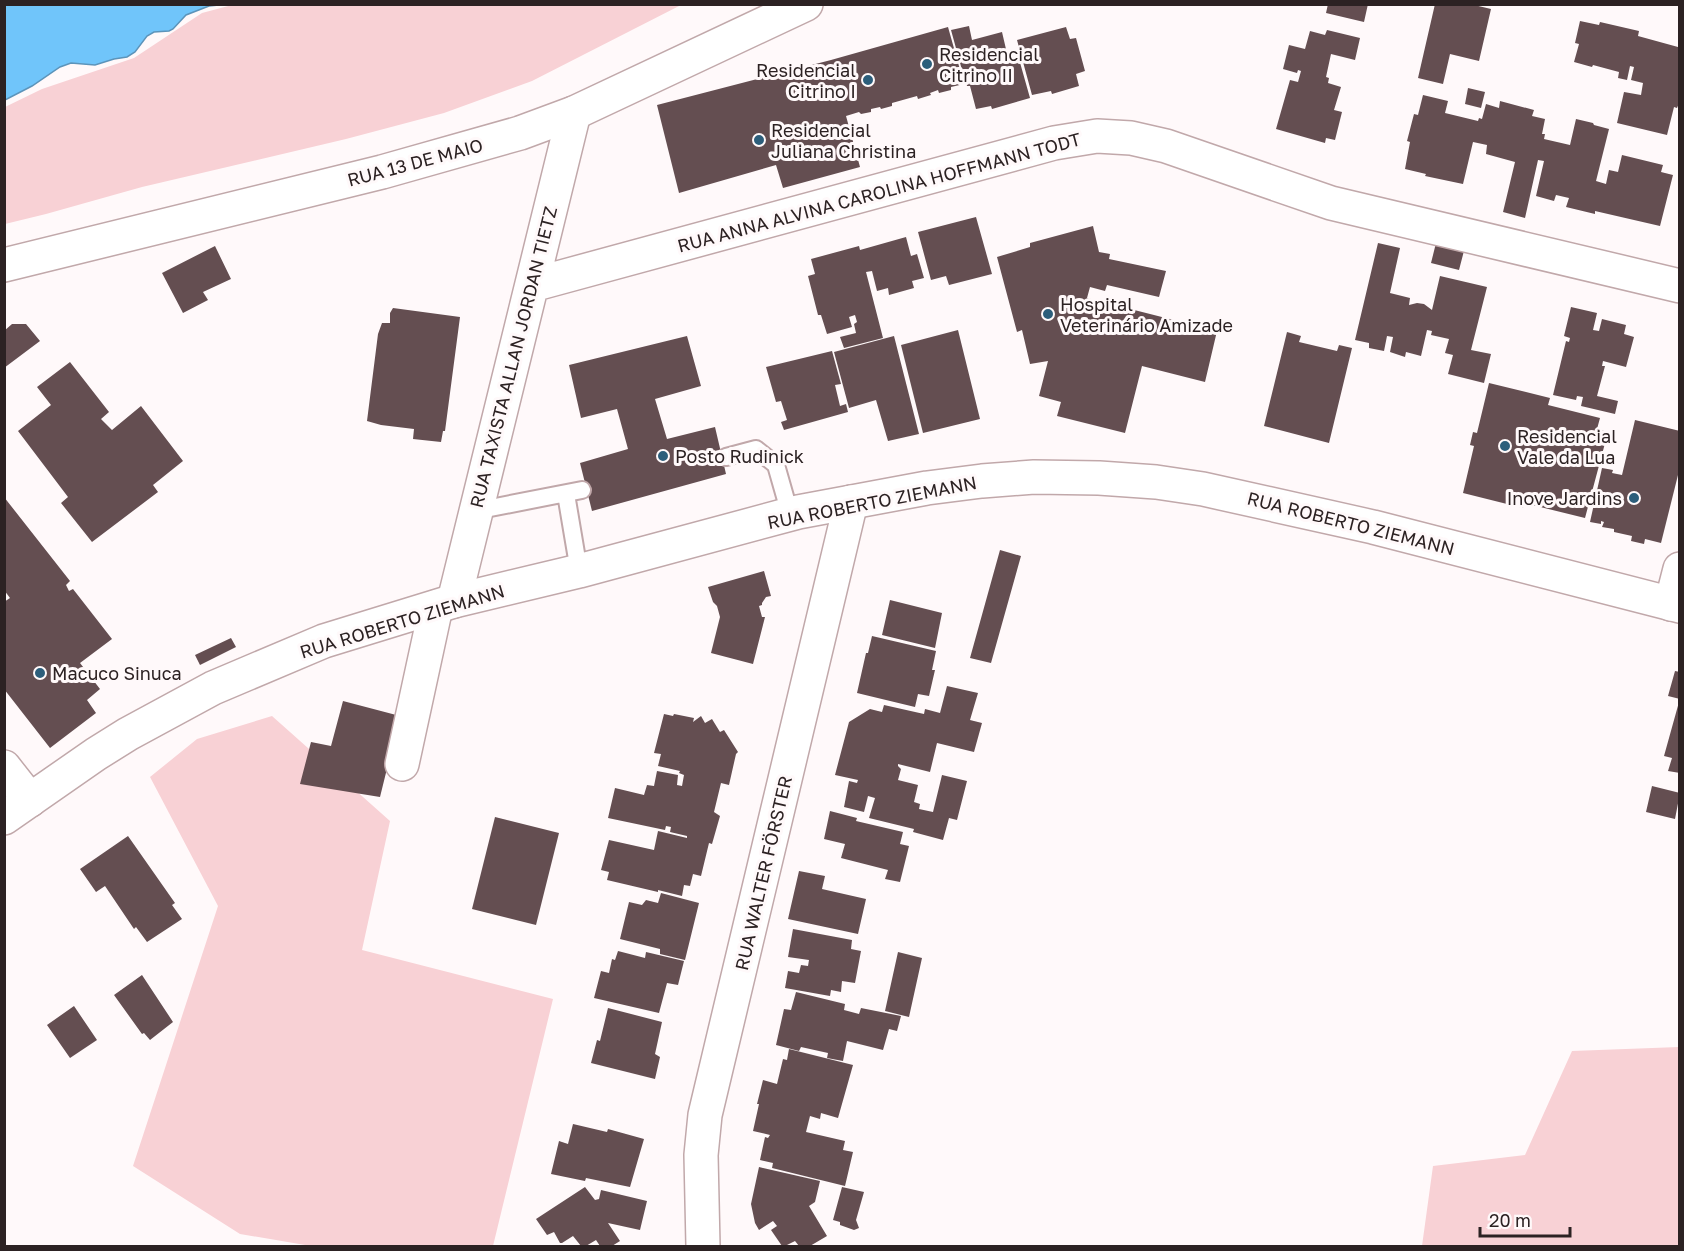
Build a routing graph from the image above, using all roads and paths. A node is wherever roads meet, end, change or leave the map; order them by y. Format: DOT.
graph roads {
  1 [pos="806,4"];
  2 [pos="574,113"];
  3 [pos="4,265"];
  4 [pos="532,285"];
  5 [pos="1680,286"];
  6 [pos="726,457"];
  7 [pos="851,502"];
  8 [pos="475,511"];
  9 [pos="790,514"];
  10 [pos="1680,569"];
  11 [pos="579,571"];
  12 [pos="445,604"];
  13 [pos="1675,605"];
  14 [pos="402,764"];
  15 [pos="4,767"];
  16 [pos="17,809"];
  17 [pos="704,1246"];
  1 -- 2 [label="street, RUA 13 DE MAIO"];
  2 -- 3 [label="street, RUA 13 DE MAIO"];
  2 -- 4 [label="street, RUA TAXISTA ALLAN JORDAN TIETZ"];
  4 -- 5 [label="street, RUA ANNA ALVINA CAROLINA HOFFMANN TODT"];
  4 -- 8 [label="street, RUA TAXISTA ALLAN JORDAN TIETZ"];
  6 -- 9 [label="lane"];
  7 -- 9 [label="street, RUA ROBERTO ZIEMANN"];
  7 -- 13 [label="street, RUA ROBERTO ZIEMANN"];
  7 -- 17 [label="street, RUA WALTER FÖRSTER"];
  8 -- 11 [label="lane"];
  8 -- 12 [label="street, RUA TAXISTA ALLAN JORDAN TIETZ"];
  9 -- 11 [label="street, RUA ROBERTO ZIEMANN"];
  10 -- 13 [label="street"];
  11 -- 12 [label="street, RUA ROBERTO ZIEMANN"];
  12 -- 14 [label="street, RUA TAXISTA ALLAN JORDAN TIETZ"];
  12 -- 16 [label="street, RUA ROBERTO ZIEMANN"];
  15 -- 16 [label="street"];
}
